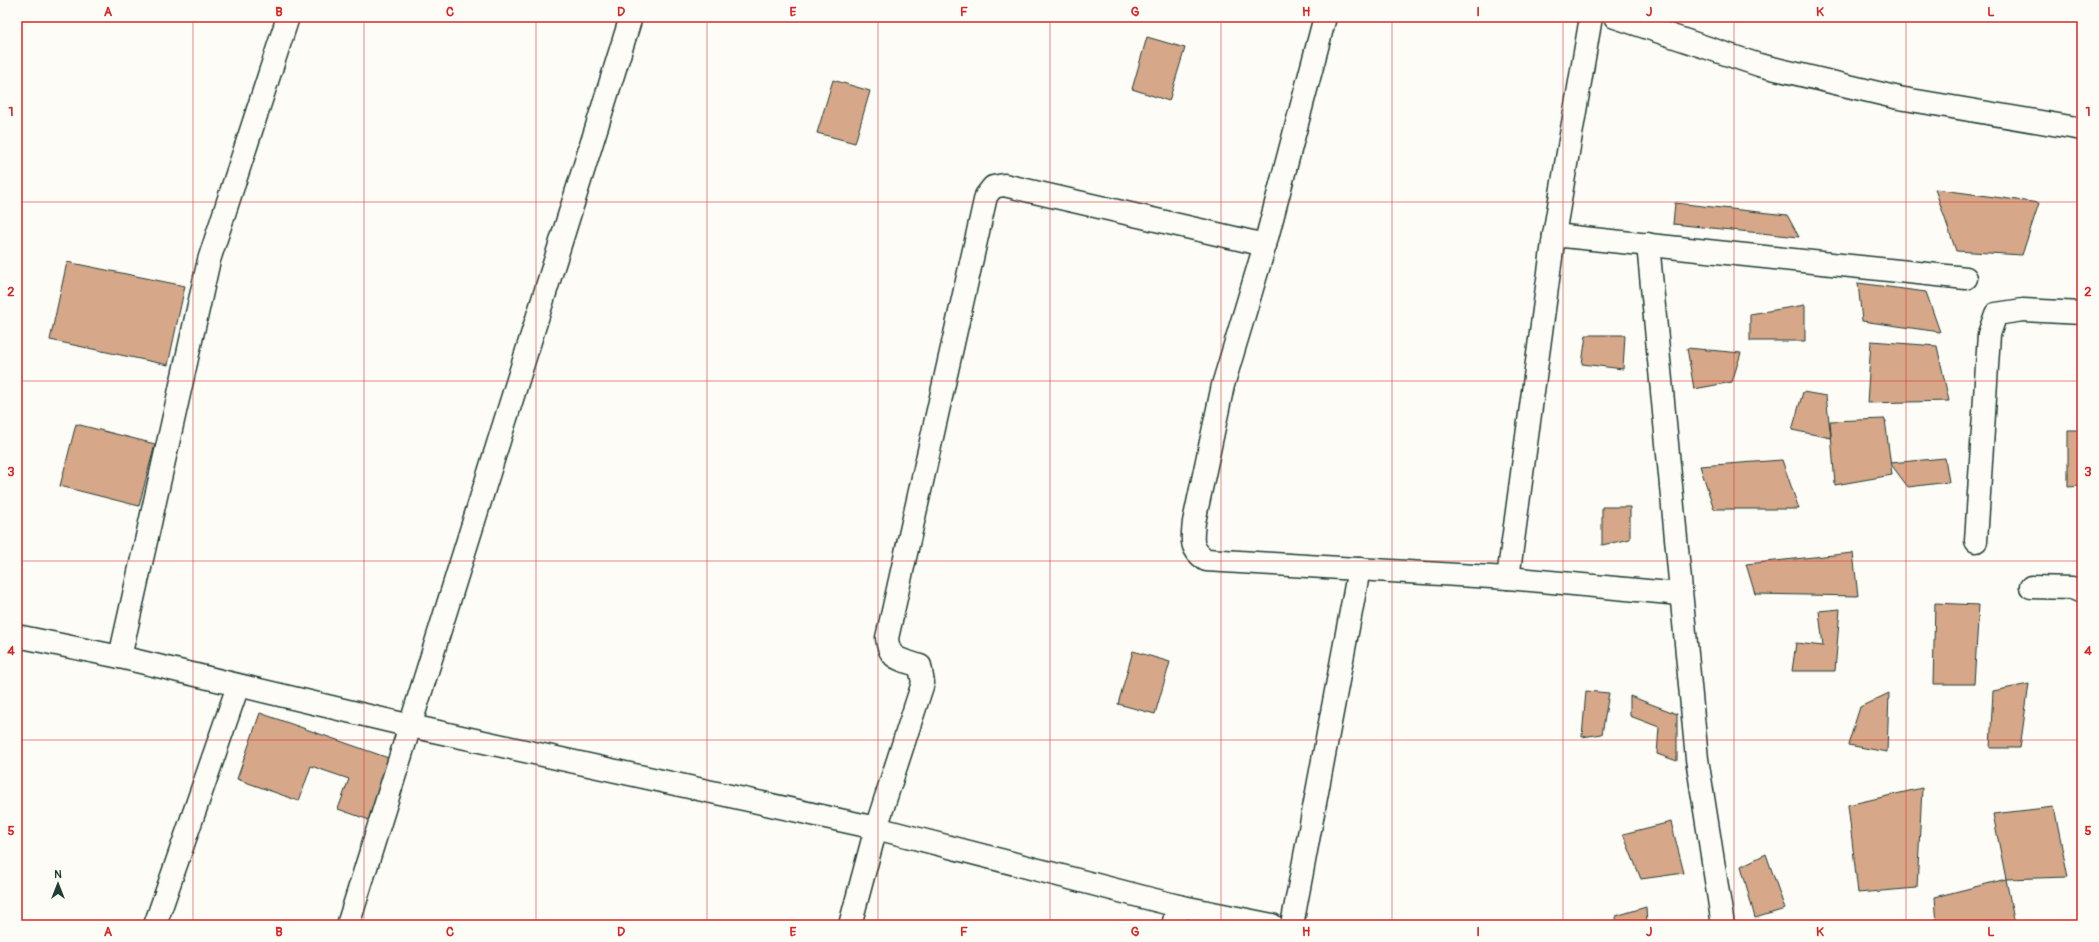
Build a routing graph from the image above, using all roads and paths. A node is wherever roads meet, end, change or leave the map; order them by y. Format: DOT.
graph roads {
  1 [pos="288,17"];
  2 [pos="631,17"];
  3 [pos="1325,17"];
  4 [pos="1591,17"];
  5 [pos="1614,17"];
  6 [pos="2082,129"];
  7 [pos="1554,235"];
  8 [pos="1648,244"];
  9 [pos="1265,245"];
  10 [pos="1966,278"];
  11 [pos="2082,313"];
  12 [pos="1976,541"];
  13 [pos="1359,569"];
  14 [pos="1508,578"];
  15 [pos="2031,586"];
  16 [pos="2082,592"];
  17 [pos="1680,594"];
  18 [pos="17,636"];
  19 [pos="120,657"];
  20 [pos="238,686"];
  21 [pos="410,726"];
  22 [pos="876,828"];
  23 [pos="1176,916"];
  24 [pos="155,925"];
  25 [pos="348,925"];
  26 [pos="850,925"];
  27 [pos="1272,925"];
  28 [pos="1292,925"];
  29 [pos="1723,925"];
  1 -- 19 [label="street"];
  2 -- 21 [label="street"];
  3 -- 9 [label="street"];
  4 -- 7 [label="street"];
  5 -- 6 [label="street"];
  7 -- 8 [label="street"];
  7 -- 14 [label="street"];
  8 -- 10 [label="street"];
  8 -- 17 [label="street"];
  9 -- 13 [label="street"];
  9 -- 22 [label="street"];
  11 -- 12 [label="street"];
  13 -- 14 [label="street"];
  13 -- 28 [label="street"];
  14 -- 17 [label="street"];
  15 -- 16 [label="street"];
  17 -- 29 [label="street"];
  18 -- 19 [label="street"];
  19 -- 20 [label="street"];
  20 -- 21 [label="street"];
  20 -- 24 [label="street"];
  21 -- 22 [label="street"];
  21 -- 25 [label="street"];
  22 -- 23 [label="street"];
  22 -- 26 [label="street"];
  23 -- 27 [label="street"];
}
